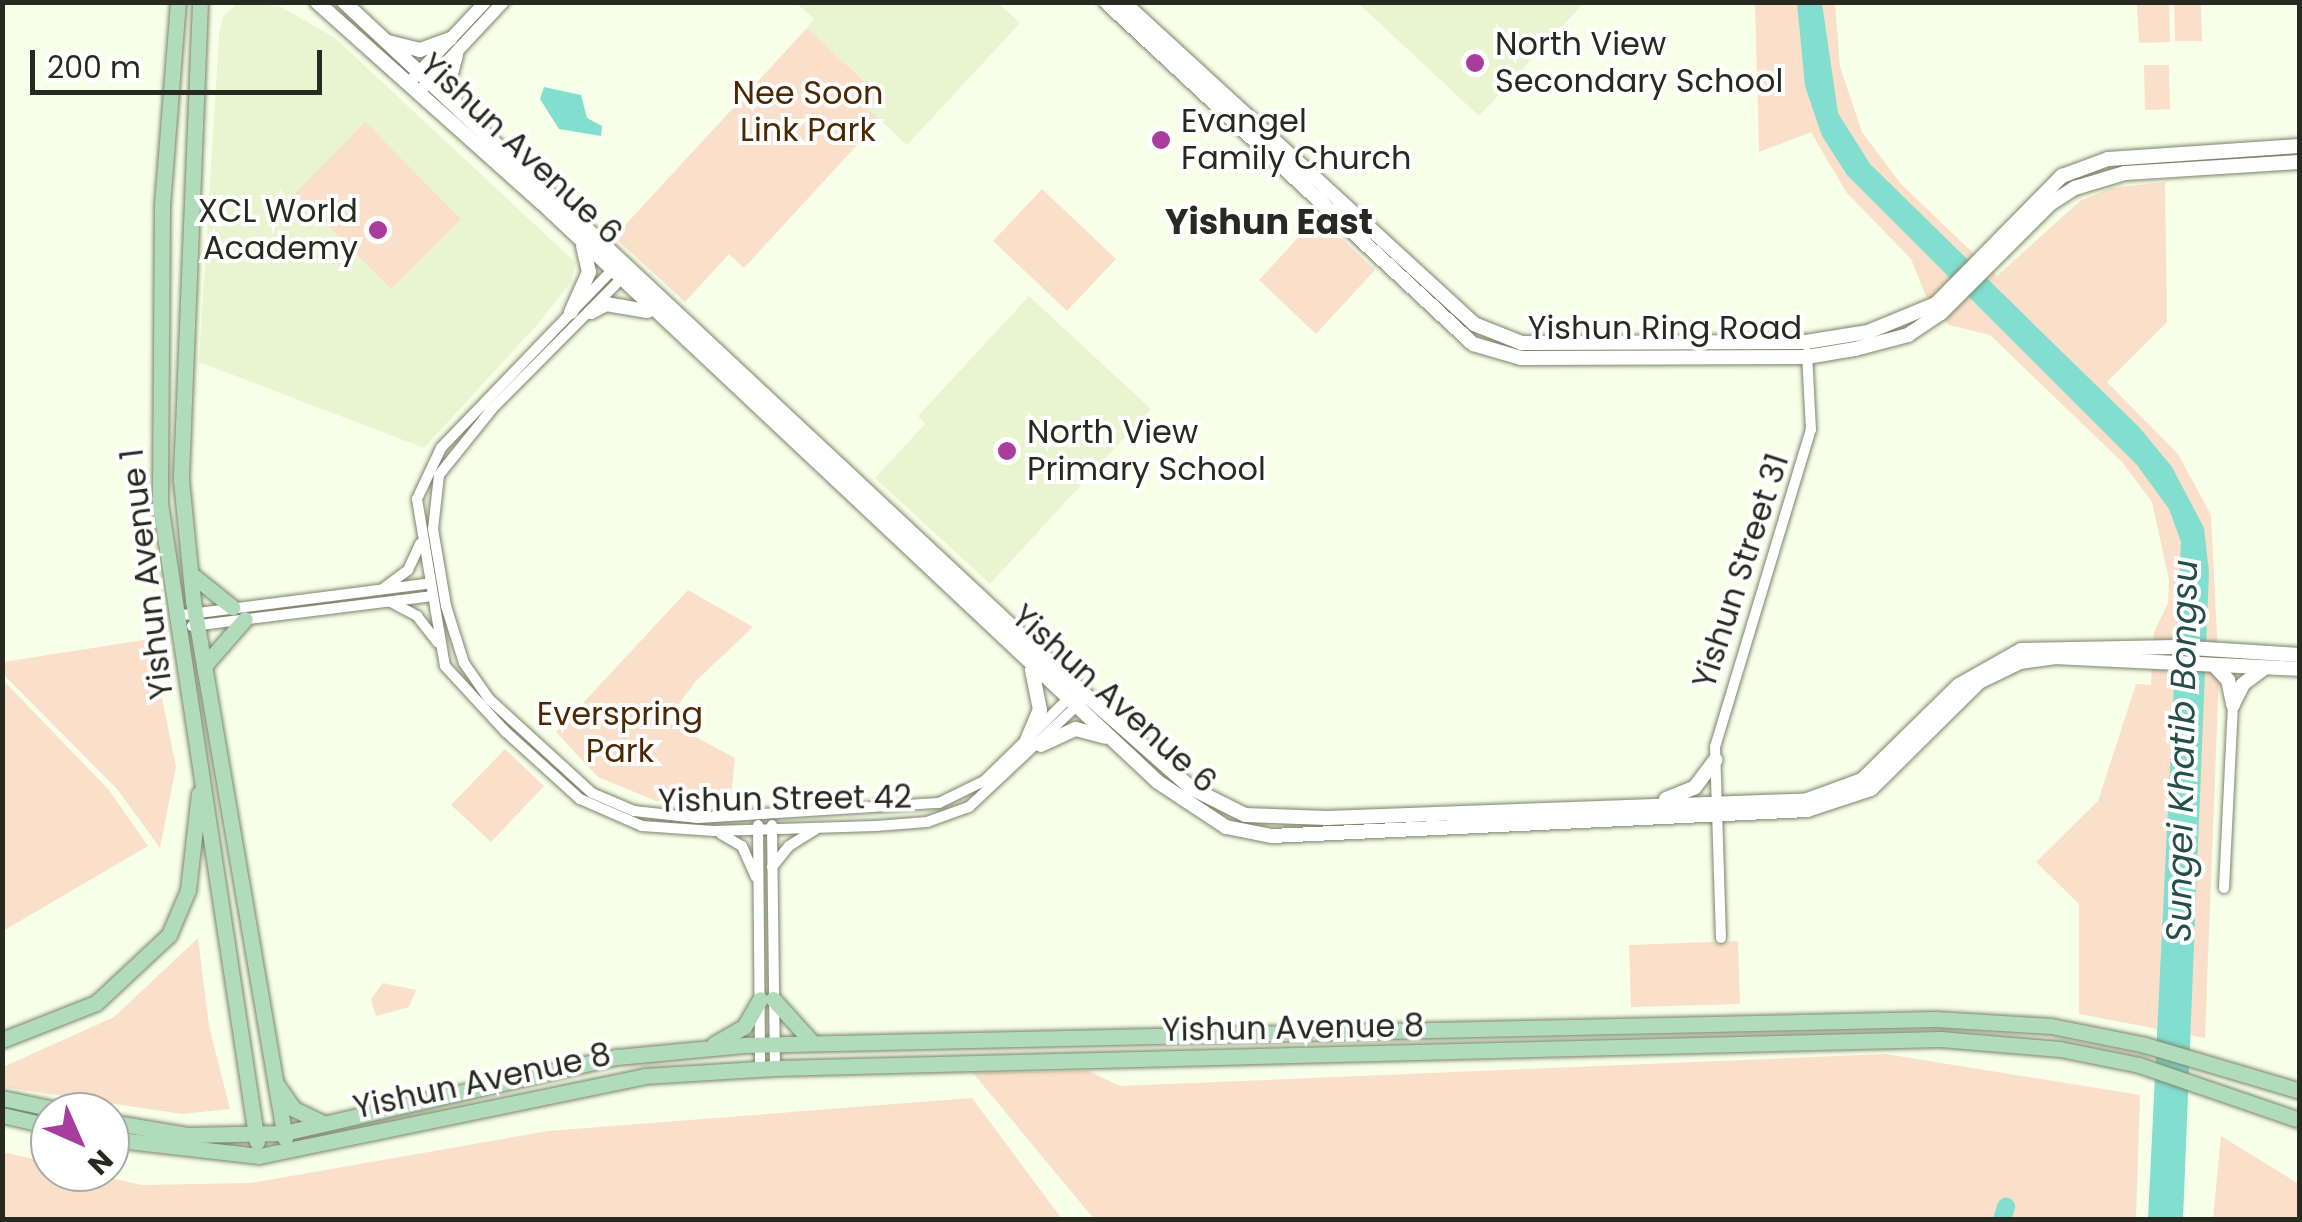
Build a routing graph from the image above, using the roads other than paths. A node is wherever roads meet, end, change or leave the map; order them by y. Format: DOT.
graph roads {
  1 [pos="178,2"];
  2 [pos="200,2"];
  3 [pos="209,2"];
  4 [pos="317,2"];
  5 [pos="344,2"];
  6 [pos="503,2"];
  7 [pos="1106,2"];
  8 [pos="1123,2"];
  9 [pos="484,10"];
  10 [pos="198,21"];
  11 [pos="387,42"];
  12 [pos="453,46"];
  13 [pos="420,82"];
  14 [pos="1226,105"];
  15 [pos="458,108"];
  16 [pos="2300,146"];
  17 [pos="2233,150"];
  18 [pos="2300,162"];
  19 [pos="2232,167"];
  20 [pos="2045,199"];
  21 [pos="580,240"];
  22 [pos="621,270"];
  23 [pos="571,312"];
  24 [pos="591,312"];
  25 [pos="661,318"];
  26 [pos="707,342"];
  27 [pos="1806,349"];
  28 [pos="721,376"];
  29 [pos="420,541"];
  30 [pos="191,574"];
  31 [pos="442,582"];
  32 [pos="428,583"];
  33 [pos="384,588"];
  34 [pos="444,595"];
  35 [pos="431,597"];
  36 [pos="389,601"];
  37 [pos="232,607"];
  38 [pos="196,619"];
  39 [pos="245,619"];
  40 [pos="176,623"];
  41 [pos="438,644"];
  42 [pos="2300,656"];
  43 [pos="2211,660"];
  44 [pos="1030,665"];
  45 [pos="204,666"];
  46 [pos="2264,668"];
  47 [pos="2300,670"];
  48 [pos="1078,698"];
  49 [pos="2233,704"];
  50 [pos="1114,741"];
  51 [pos="1034,742"];
  52 [pos="1715,760"];
  53 [pos="201,774"];
  54 [pos="1652,806"];
  55 [pos="1720,808"];
  56 [pos="758,814"];
  57 [pos="772,814"];
  58 [pos="1482,818"];
  59 [pos="820,827"];
  60 [pos="772,828"];
  61 [pos="758,829"];
  62 [pos="714,832"];
  63 [pos="772,868"];
  64 [pos="758,882"];
  65 [pos="2224,888"];
  66 [pos="1721,938"];
  67 [pos="767,999"];
  68 [pos="2,1040"];
  69 [pos="812,1042"];
  70 [pos="768,1044"];
  71 [pos="706,1048"];
  72 [pos="767,1068"];
  73 [pos="273,1080"];
  74 [pos="2300,1092"];
  75 [pos="3,1100"];
  76 [pos="30,1105"];
  77 [pos="2,1115"];
  78 [pos="2300,1120"];
  79 [pos="30,1121"];
  80 [pos="130,1125"];
  81 [pos="327,1125"];
  82 [pos="284,1133"];
  83 [pos="256,1134"];
  84 [pos="130,1141"];
  85 [pos="286,1152"];
  86 [pos="258,1156"];
  1 -- 40 [label="main road, Yishun Avenue 1"];
  2 -- 10 [label="main road, Yishun Avenue 1"];
  3 -- 10 [label="main road"];
  4 -- 13 [label="main road, Yishun Avenue 6"];
  5 -- 11 [label="main road, Yishun Avenue 6"];
  6 -- 9 [label="street"];
  7 -- 14 [label="main road, Yishun Ring Road"];
  8 -- 14 [label="main road, Yishun Ring Road"];
  9 -- 12 [label="street"];
  10 -- 30 [label="main road, Yishun Avenue 1"];
  11 -- 12 [label="main road"];
  11 -- 13 [label="main road, Yishun Avenue 6"];
  12 -- 13 [label="street"];
  12 -- 15 [label="main road"];
  13 -- 15 [label="main road, Yishun Avenue 6"];
  13 -- 21 [label="main road, Yishun Avenue 6"];
  14 -- 27 [label="main road, Yishun Ring Road"];
  15 -- 22 [label="main road, Yishun Avenue 6"];
  16 -- 17 [label="main road, Yishun Ring Road"];
  17 -- 19 [label="main road"];
  17 -- 20 [label="main road, Yishun Ring Road"];
  18 -- 19 [label="main road, Yishun Ring Road"];
  19 -- 20 [label="main road, Yishun Ring Road"];
  20 -- 27 [label="main road, Yishun Ring Road"];
  21 -- 22 [label="main road, Yishun Avenue 6"];
  21 -- 23 [label="main road"];
  22 -- 23 [label="street, Yishun Street 42"];
  22 -- 24 [label="street, Yishun Street 42"];
  22 -- 25 [label="main road, Yishun Avenue 6"];
  22 -- 26 [label="main road, Yishun Avenue 6"];
  23 -- 29 [label="street, Yishun Street 42"];
  24 -- 25 [label="main road"];
  24 -- 31 [label="street, Yishun Street 42"];
  25 -- 28 [label="main road, Yishun Avenue 6"];
  26 -- 28 [label="main road"];
  26 -- 48 [label="main road, Yishun Avenue 6"];
  27 -- 52 [label="street, Yishun Street 31"];
  28 -- 44 [label="main road, Yishun Avenue 6"];
  29 -- 32 [label="street, Yishun Street 42"];
  29 -- 33 [label="street"];
  30 -- 37 [label="main road"];
  30 -- 38 [label="main road, Yishun Avenue 1"];
  31 -- 32 [label="street"];
  31 -- 34 [label="street, Yishun Street 42"];
  32 -- 33 [label="street"];
  32 -- 35 [label="street, Yishun Street 42"];
  33 -- 37 [label="street"];
  34 -- 35 [label="street"];
  34 -- 56 [label="street, Yishun Street 42"];
  35 -- 36 [label="street"];
  35 -- 41 [label="street, Yishun Street 42"];
  36 -- 39 [label="street"];
  36 -- 41 [label="street"];
  37 -- 38 [label="street"];
  38 -- 39 [label="street"];
  38 -- 40 [label="street"];
  38 -- 45 [label="main road, Yishun Avenue 1"];
  39 -- 45 [label="main road"];
  40 -- 53 [label="main road, Yishun Avenue 1"];
  41 -- 62 [label="street, Yishun Street 42"];
  42 -- 43 [label="main road, Yishun Avenue 6"];
  43 -- 46 [label="main road, Yishun Avenue 6"];
  43 -- 49 [label="main road"];
  43 -- 55 [label="main road, Yishun Avenue 6"];
  43 -- 55 [label="main road, Yishun Avenue 6"];
  44 -- 48 [label="main road, Yishun Avenue 6"];
  44 -- 51 [label="main road"];
  45 -- 73 [label="main road, Yishun Avenue 1"];
  46 -- 47 [label="main road, Yishun Avenue 6"];
  46 -- 49 [label="main road"];
  48 -- 50 [label="main road, Yishun Avenue 6"];
  48 -- 51 [label="street, Yishun Street 42"];
  48 -- 58 [label="main road, Yishun Avenue 6"];
  49 -- 65 [label="street"];
  50 -- 51 [label="main road"];
  50 -- 58 [label="main road, Yishun Avenue 6"];
  51 -- 57 [label="street, Yishun Street 42"];
  51 -- 59 [label="street, Yishun Street 42"];
  52 -- 54 [label="main road"];
  52 -- 55 [label="street, Yishun Street 31"];
  53 -- 68 [label="main road"];
  53 -- 83 [label="main road, Yishun Avenue 1"];
  54 -- 55 [label="main road, Yishun Avenue 6"];
  54 -- 58 [label="main road, Yishun Avenue 6"];
  55 -- 58 [label="main road, Yishun Avenue 6"];
  55 -- 66 [label="street, Yishun Street 31"];
  56 -- 57 [label="street, Yishun Street 42"];
  56 -- 61 [label="street"];
  57 -- 60 [label="street"];
  59 -- 60 [label="street, Yishun Street 42"];
  59 -- 63 [label="street"];
  60 -- 61 [label="street, Yishun Street 42"];
  60 -- 63 [label="street"];
  61 -- 62 [label="street, Yishun Street 42"];
  61 -- 64 [label="street"];
  62 -- 64 [label="street"];
  63 -- 67 [label="street"];
  64 -- 67 [label="street"];
  67 -- 69 [label="main road"];
  67 -- 70 [label="street"];
  67 -- 71 [label="main road"];
  69 -- 70 [label="main road, Yishun Avenue 8"];
  69 -- 74 [label="main road, Yishun Avenue 8"];
  70 -- 71 [label="main road, Yishun Avenue 8"];
  70 -- 72 [label="street"];
  71 -- 81 [label="main road, Yishun Avenue 8"];
  72 -- 78 [label="main road, Yishun Avenue 8"];
  72 -- 85 [label="main road, Yishun Avenue 8"];
  73 -- 81 [label="main road"];
  73 -- 82 [label="main road, Yishun Avenue 1"];
  75 -- 76 [label="main road"];
  77 -- 79 [label="main road"];
  80 -- 83 [label="main road"];
  81 -- 82 [label="main road, Yishun Avenue 8"];
  82 -- 83 [label="main road"];
  82 -- 85 [label="main road, Yishun Avenue 1"];
  83 -- 86 [label="main road, Yishun Avenue 1"];
  84 -- 86 [label="main road"];
  85 -- 86 [label="main road"];
}
